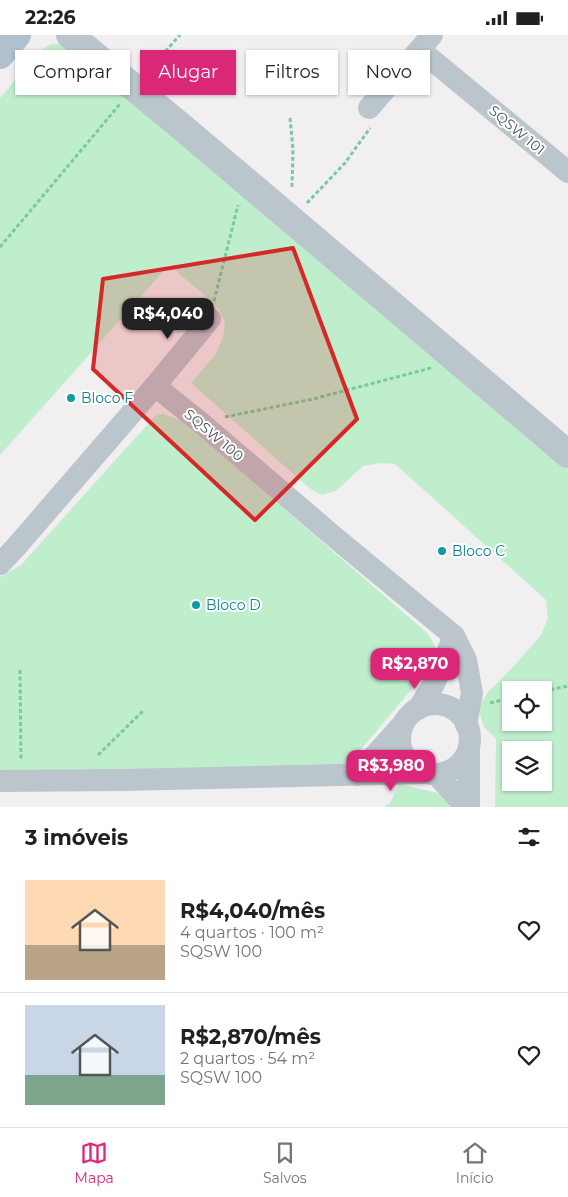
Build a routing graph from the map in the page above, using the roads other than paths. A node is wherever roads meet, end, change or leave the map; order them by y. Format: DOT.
graph roads {
  1 [pos="17,35"];
  2 [pos="70,35"];
  3 [pos="426,43"];
  4 [pos="0,55"];
  5 [pos="369,108"];
  6 [pos="568,172"];
  7 [pos="210,319"];
  8 [pos="155,386"];
  9 [pos="568,454"];
  10 [pos="0,563"];
  11 [pos="454,636"];
  12 [pos="418,709"];
  13 [pos="402,725"];
  14 [pos="468,736"];
  15 [pos="430,773"];
  16 [pos="357,775"];
  17 [pos="11,781"];
  18 [pos="467,807"];
  1 -- 4 [label="main road"];
  2 -- 9 [label="street"];
  3 -- 5 [label="street, SQSW 101"];
  3 -- 6 [label="street, SQSW 101"];
  7 -- 8 [label="street"];
  8 -- 10 [label="street"];
  8 -- 11 [label="street, SQSW 100"];
  11 -- 12 [label="street"];
  11 -- 14 [label="street, SQSW 100"];
  12 -- 13 [label="street"];
  12 -- 14 [label="street"];
  13 -- 15 [label="street"];
  13 -- 16 [label="street"];
  14 -- 15 [label="street"];
  14 -- 18 [label="street"];
  15 -- 16 [label="street"];
  15 -- 18 [label="street"];
  16 -- 17 [label="street"];
}
